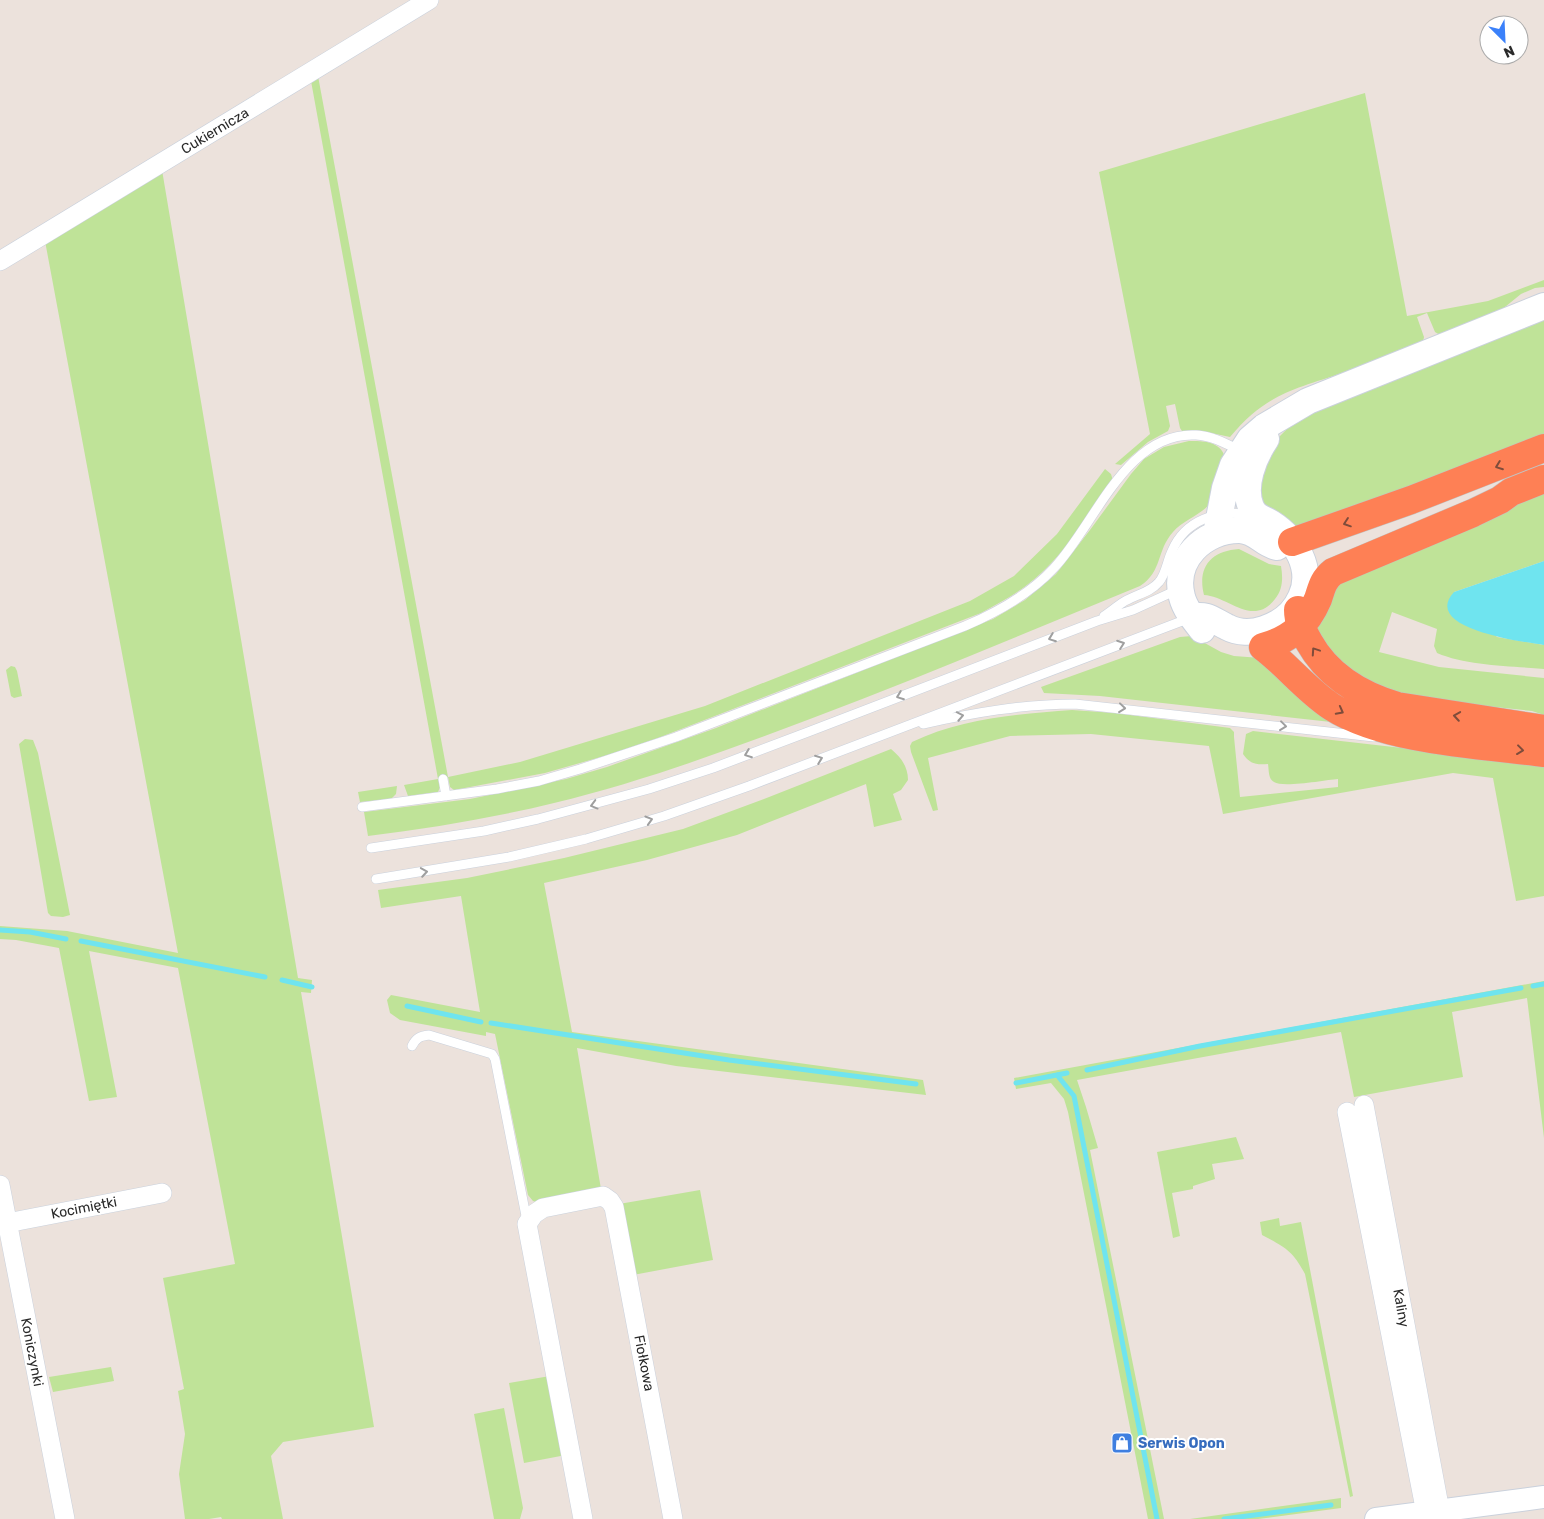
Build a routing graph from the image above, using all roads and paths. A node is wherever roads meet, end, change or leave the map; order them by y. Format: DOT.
graph roads {
  1 [pos="430,0"];
  2 [pos="0,261"];
  3 [pos="1544,306"];
  4 [pos="1287,414"];
  5 [pos="1544,448"];
  6 [pos="1242,451"];
  7 [pos="1544,479"];
  8 [pos="1510,492"];
  9 [pos="1256,516"];
  10 [pos="1218,524"];
  11 [pos="1292,542"];
  12 [pos="1306,572"];
  13 [pos="1180,589"];
  14 [pos="1300,615"];
  15 [pos="1192,617"];
  16 [pos="1097,621"];
  17 [pos="1263,646"];
  18 [pos="896,729"];
  19 [pos="1544,729"];
  20 [pos="1420,738"];
  21 [pos="1544,753"];
  22 [pos="443,779"];
  23 [pos="446,796"];
  24 [pos="362,807"];
  25 [pos="370,848"];
  26 [pos="376,879"];
  27 [pos="412,1046"];
  28 [pos="1356,1108"];
  29 [pos="0,1185"];
  30 [pos="162,1194"];
  31 [pos="7,1223"];
  32 [pos="527,1224"];
  33 [pos="1544,1497"];
  34 [pos="1433,1512"];
  35 [pos="65,1519"];
  36 [pos="584,1519"];
  37 [pos="673,1519"];
  38 [pos="1376,1519"];
  1 -- 2 [label="street, Cukiernicza"];
  3 -- 4 [label="main road"];
  4 -- 6 [label="main road"];
  4 -- 9 [label="main road"];
  5 -- 11 [label="highway, one-way"];
  6 -- 10 [label="main road"];
  6 -- 23 [label="lane"];
  7 -- 8 [label="highway"];
  8 -- 12 [label="highway"];
  8 -- 14 [label="highway"];
  9 -- 10 [label="lane"];
  9 -- 11 [label="main road"];
  10 -- 11 [label="main road"];
  10 -- 13 [label="main road"];
  10 -- 16 [label="lane"];
  11 -- 12 [label="main road"];
  12 -- 14 [label="main road"];
  13 -- 15 [label="main road"];
  13 -- 16 [label="lane"];
  14 -- 15 [label="main road"];
  14 -- 17 [label="highway"];
  19 -- 14 [label="highway, one-way"];
  15 -- 17 [label="main road"];
  18 -- 15 [label="lane, one-way"];
  16 -- 25 [label="lane, one-way"];
  17 -- 20 [label="highway, one-way"];
  18 -- 20 [label="lane, one-way"];
  26 -- 18 [label="lane, one-way"];
  20 -- 21 [label="highway, one-way"];
  22 -- 23 [label="lane"];
  23 -- 24 [label="lane"];
  27 -- 32 [label="lane"];
  28 -- 34 [label="street, Kaliny"];
  29 -- 31 [label="street, Koniczynki"];
  30 -- 31 [label="street, Kocimiętki"];
  31 -- 35 [label="street, Koniczynki"];
  32 -- 36 [label="street"];
  32 -- 37 [label="street, Fiołkowa"];
  33 -- 34 [label="street"];
  34 -- 38 [label="street"];
}
